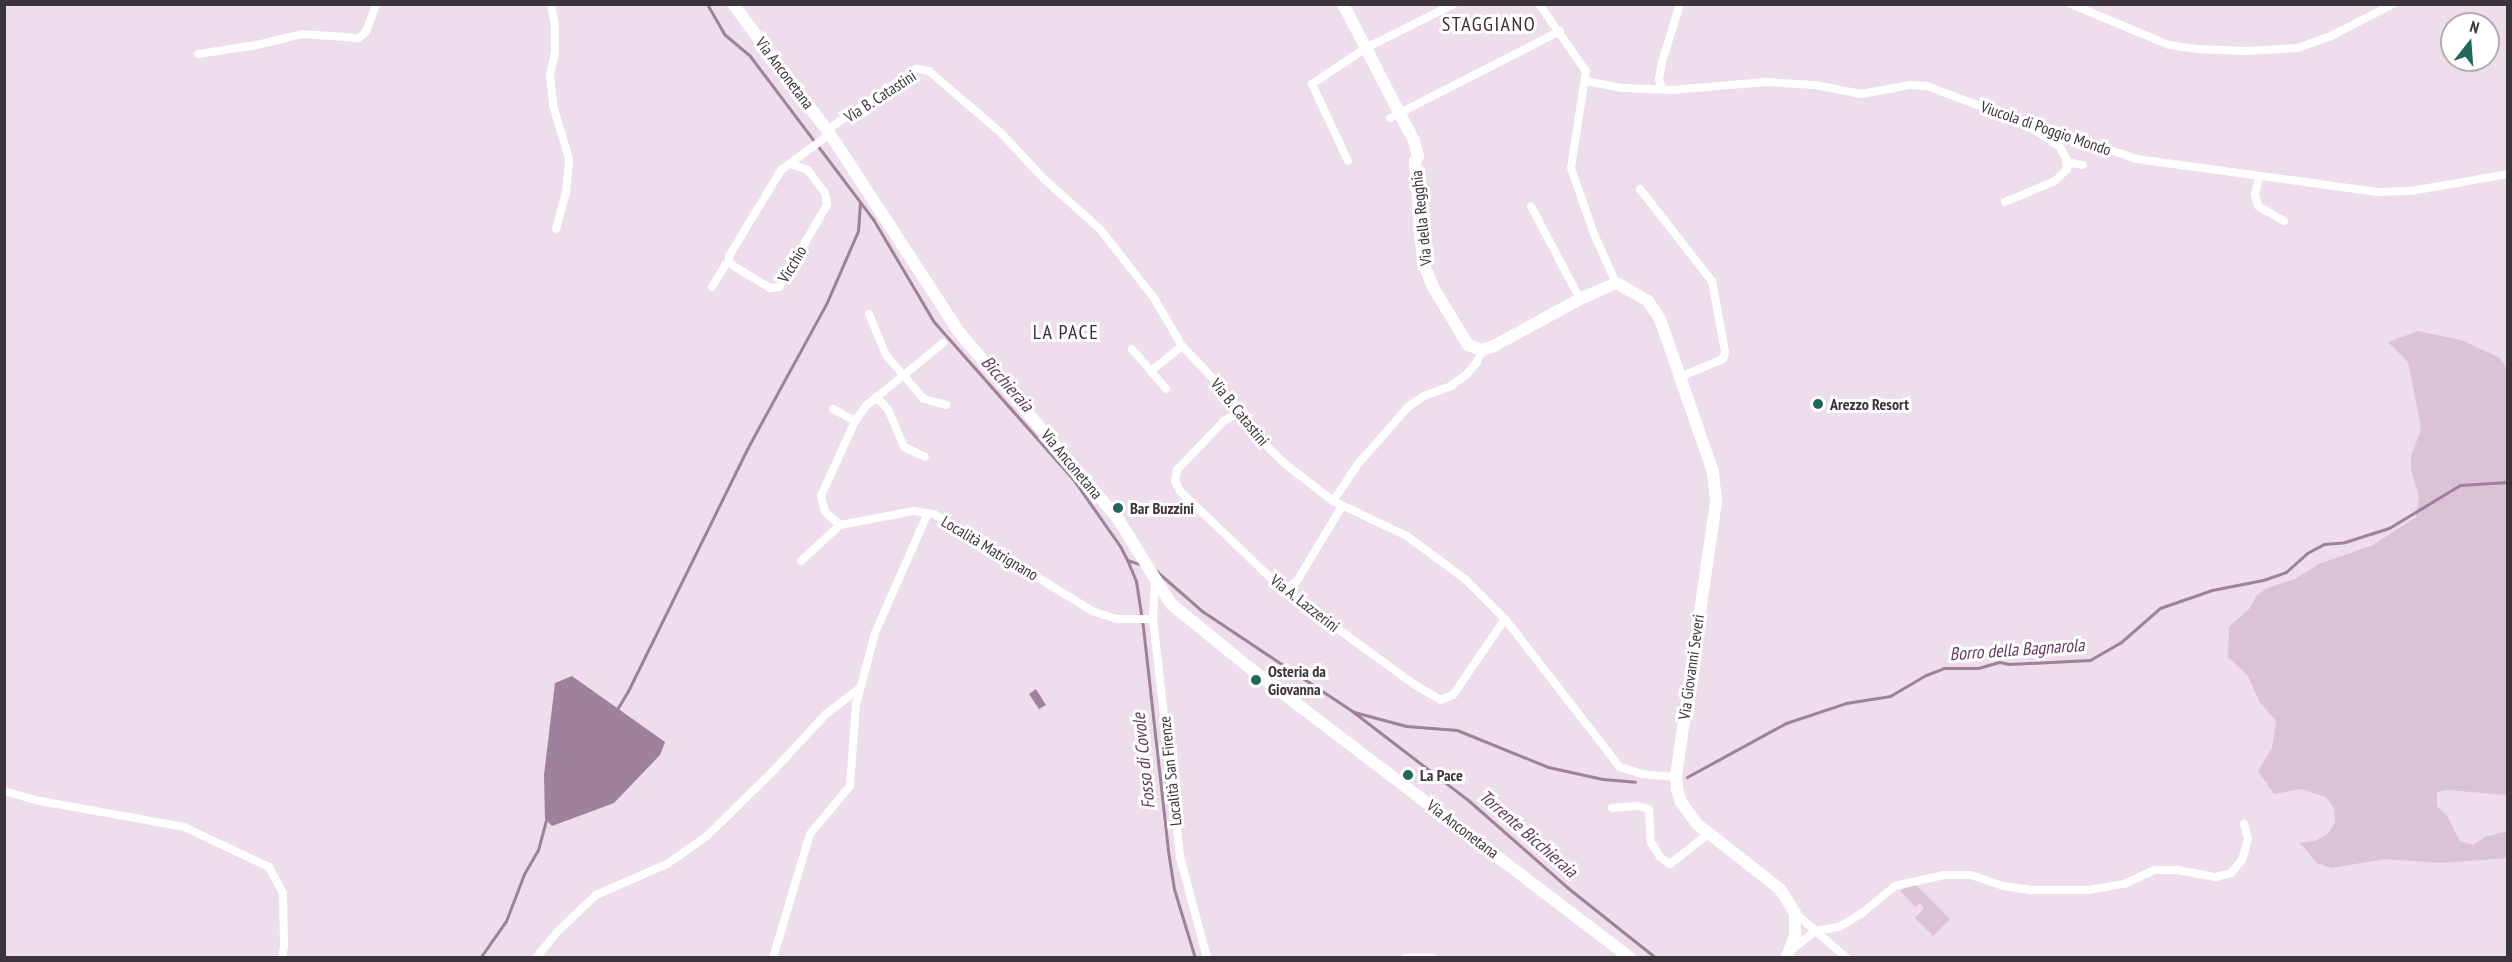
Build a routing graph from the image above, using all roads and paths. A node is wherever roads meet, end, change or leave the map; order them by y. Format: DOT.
graph roads {
  1 [pos="376,4"];
  2 [pos="551,4"];
  3 [pos="733,4"];
  4 [pos="1343,4"];
  5 [pos="1454,4"];
  6 [pos="1539,4"];
  7 [pos="1680,4"];
  8 [pos="2071,4"];
  9 [pos="2393,4"];
  10 [pos="1560,31"];
  11 [pos="1366,48"];
  12 [pos="198,54"];
  13 [pos="1586,81"];
  14 [pos="1662,89"];
  15 [pos="1395,115"];
  16 [pos="2009,116"];
  17 [pos="827,134"];
  18 [pos="1348,161"];
  19 [pos="2067,162"];
  20 [pos="790,164"];
  21 [pos="2083,165"];
  22 [pos="2508,174"];
  23 [pos="2259,177"];
  24 [pos="1640,189"];
  25 [pos="2005,202"];
  26 [pos="1531,206"];
  27 [pos="2284,221"];
  28 [pos="556,229"];
  29 [pos="729,262"];
  30 [pos="1616,283"];
  31 [pos="712,287"];
  32 [pos="1580,298"];
  33 [pos="869,314"];
  34 [pos="943,343"];
  35 [pos="1182,346"];
  36 [pos="1132,349"];
  37 [pos="1482,350"];
  38 [pos="1151,371"];
  39 [pos="904,375"];
  40 [pos="1680,377"];
  41 [pos="1166,389"];
  42 [pos="876,397"];
  43 [pos="946,405"];
  44 [pos="833,409"];
  45 [pos="1237,414"];
  46 [pos="855,421"];
  47 [pos="925,457"];
  48 [pos="1333,501"];
  49 [pos="1341,506"];
  50 [pos="928,513"];
  51 [pos="840,525"];
  52 [pos="801,561"];
  53 [pos="1155,580"];
  54 [pos="1288,588"];
  55 [pos="1150,619"];
  56 [pos="1505,619"];
  57 [pos="860,688"];
  58 [pos="1676,777"];
  59 [pos="4,791"];
  60 [pos="1612,808"];
  61 [pos="2244,824"];
  62 [pos="1708,834"];
  63 [pos="1795,913"];
  64 [pos="1816,931"];
  65 [pos="1788,954"];
  66 [pos="282,957"];
  67 [pos="536,957"];
  68 [pos="773,957"];
  69 [pos="1207,957"];
  70 [pos="1405,957"];
  71 [pos="1433,957"];
  72 [pos="1631,957"];
  73 [pos="1847,957"];
  1 -- 12 [label="street"];
  2 -- 28 [label="street"];
  3 -- 17 [label="main road, Via Anconetana"];
  4 -- 11 [label="main road, Via della Regghia"];
  5 -- 11 [label="street"];
  6 -- 10 [label="street"];
  7 -- 14 [label="street"];
  8 -- 9 [label="street"];
  10 -- 13 [label="street"];
  10 -- 15 [label="street"];
  11 -- 15 [label="main road, Via della Regghia"];
  11 -- 18 [label="street"];
  13 -- 14 [label="street, Viucola di Poggio Mondo"];
  13 -- 30 [label="street"];
  14 -- 16 [label="street, Viucola di Poggio Mondo"];
  15 -- 37 [label="main road, Via della Regghia"];
  16 -- 19 [label="street"];
  16 -- 23 [label="street, Viucola di Poggio Mondo"];
  17 -- 20 [label="street"];
  17 -- 35 [label="street, Via B. Catastini"];
  17 -- 53 [label="main road, Via Anconetana"];
  19 -- 21 [label="street"];
  19 -- 25 [label="street"];
  20 -- 29 [label="street"];
  20 -- 29 [label="street, Vicchio"];
  22 -- 23 [label="street, Viucola di Poggio Mondo"];
  23 -- 27 [label="street"];
  24 -- 40 [label="street"];
  26 -- 32 [label="street"];
  29 -- 31 [label="street"];
  30 -- 32 [label="main road"];
  30 -- 40 [label="main road, Via Giovanni Severi"];
  32 -- 37 [label="main road"];
  33 -- 39 [label="street"];
  34 -- 39 [label="street"];
  35 -- 38 [label="street"];
  35 -- 45 [label="street, Via B. Catastini"];
  36 -- 38 [label="street"];
  37 -- 48 [label="street"];
  38 -- 41 [label="street"];
  39 -- 42 [label="street"];
  39 -- 43 [label="street"];
  40 -- 58 [label="main road, Via Giovanni Severi"];
  42 -- 46 [label="street"];
  42 -- 47 [label="street"];
  44 -- 46 [label="street"];
  45 -- 48 [label="street, Via B. Catastini"];
  45 -- 54 [label="street, Via A. Lazzerini"];
  46 -- 51 [label="street"];
  48 -- 49 [label="street, Via B. Catastini"];
  49 -- 54 [label="street"];
  49 -- 56 [label="street, Via B. Catastini"];
  50 -- 51 [label="street, Località Matrignano"];
  50 -- 55 [label="street, Località Matrignano"];
  50 -- 57 [label="street"];
  51 -- 52 [label="street"];
  53 -- 55 [label="street, Località San Firenze"];
  53 -- 72 [label="main road, Via Anconetana"];
  54 -- 56 [label="street, Via A. Lazzerini"];
  55 -- 69 [label="street, Località San Firenze"];
  56 -- 58 [label="street, Via B. Catastini"];
  57 -- 67 [label="street"];
  57 -- 68 [label="street"];
  58 -- 62 [label="main road, Via Giovanni Severi"];
  59 -- 66 [label="street"];
  60 -- 62 [label="street"];
  61 -- 64 [label="street"];
  62 -- 63 [label="main road, Via Giovanni Severi"];
  63 -- 64 [label="street"];
  63 -- 65 [label="main road"];
  64 -- 65 [label="street"];
  64 -- 73 [label="street"];
  70 -- 71 [label="street"];
}
